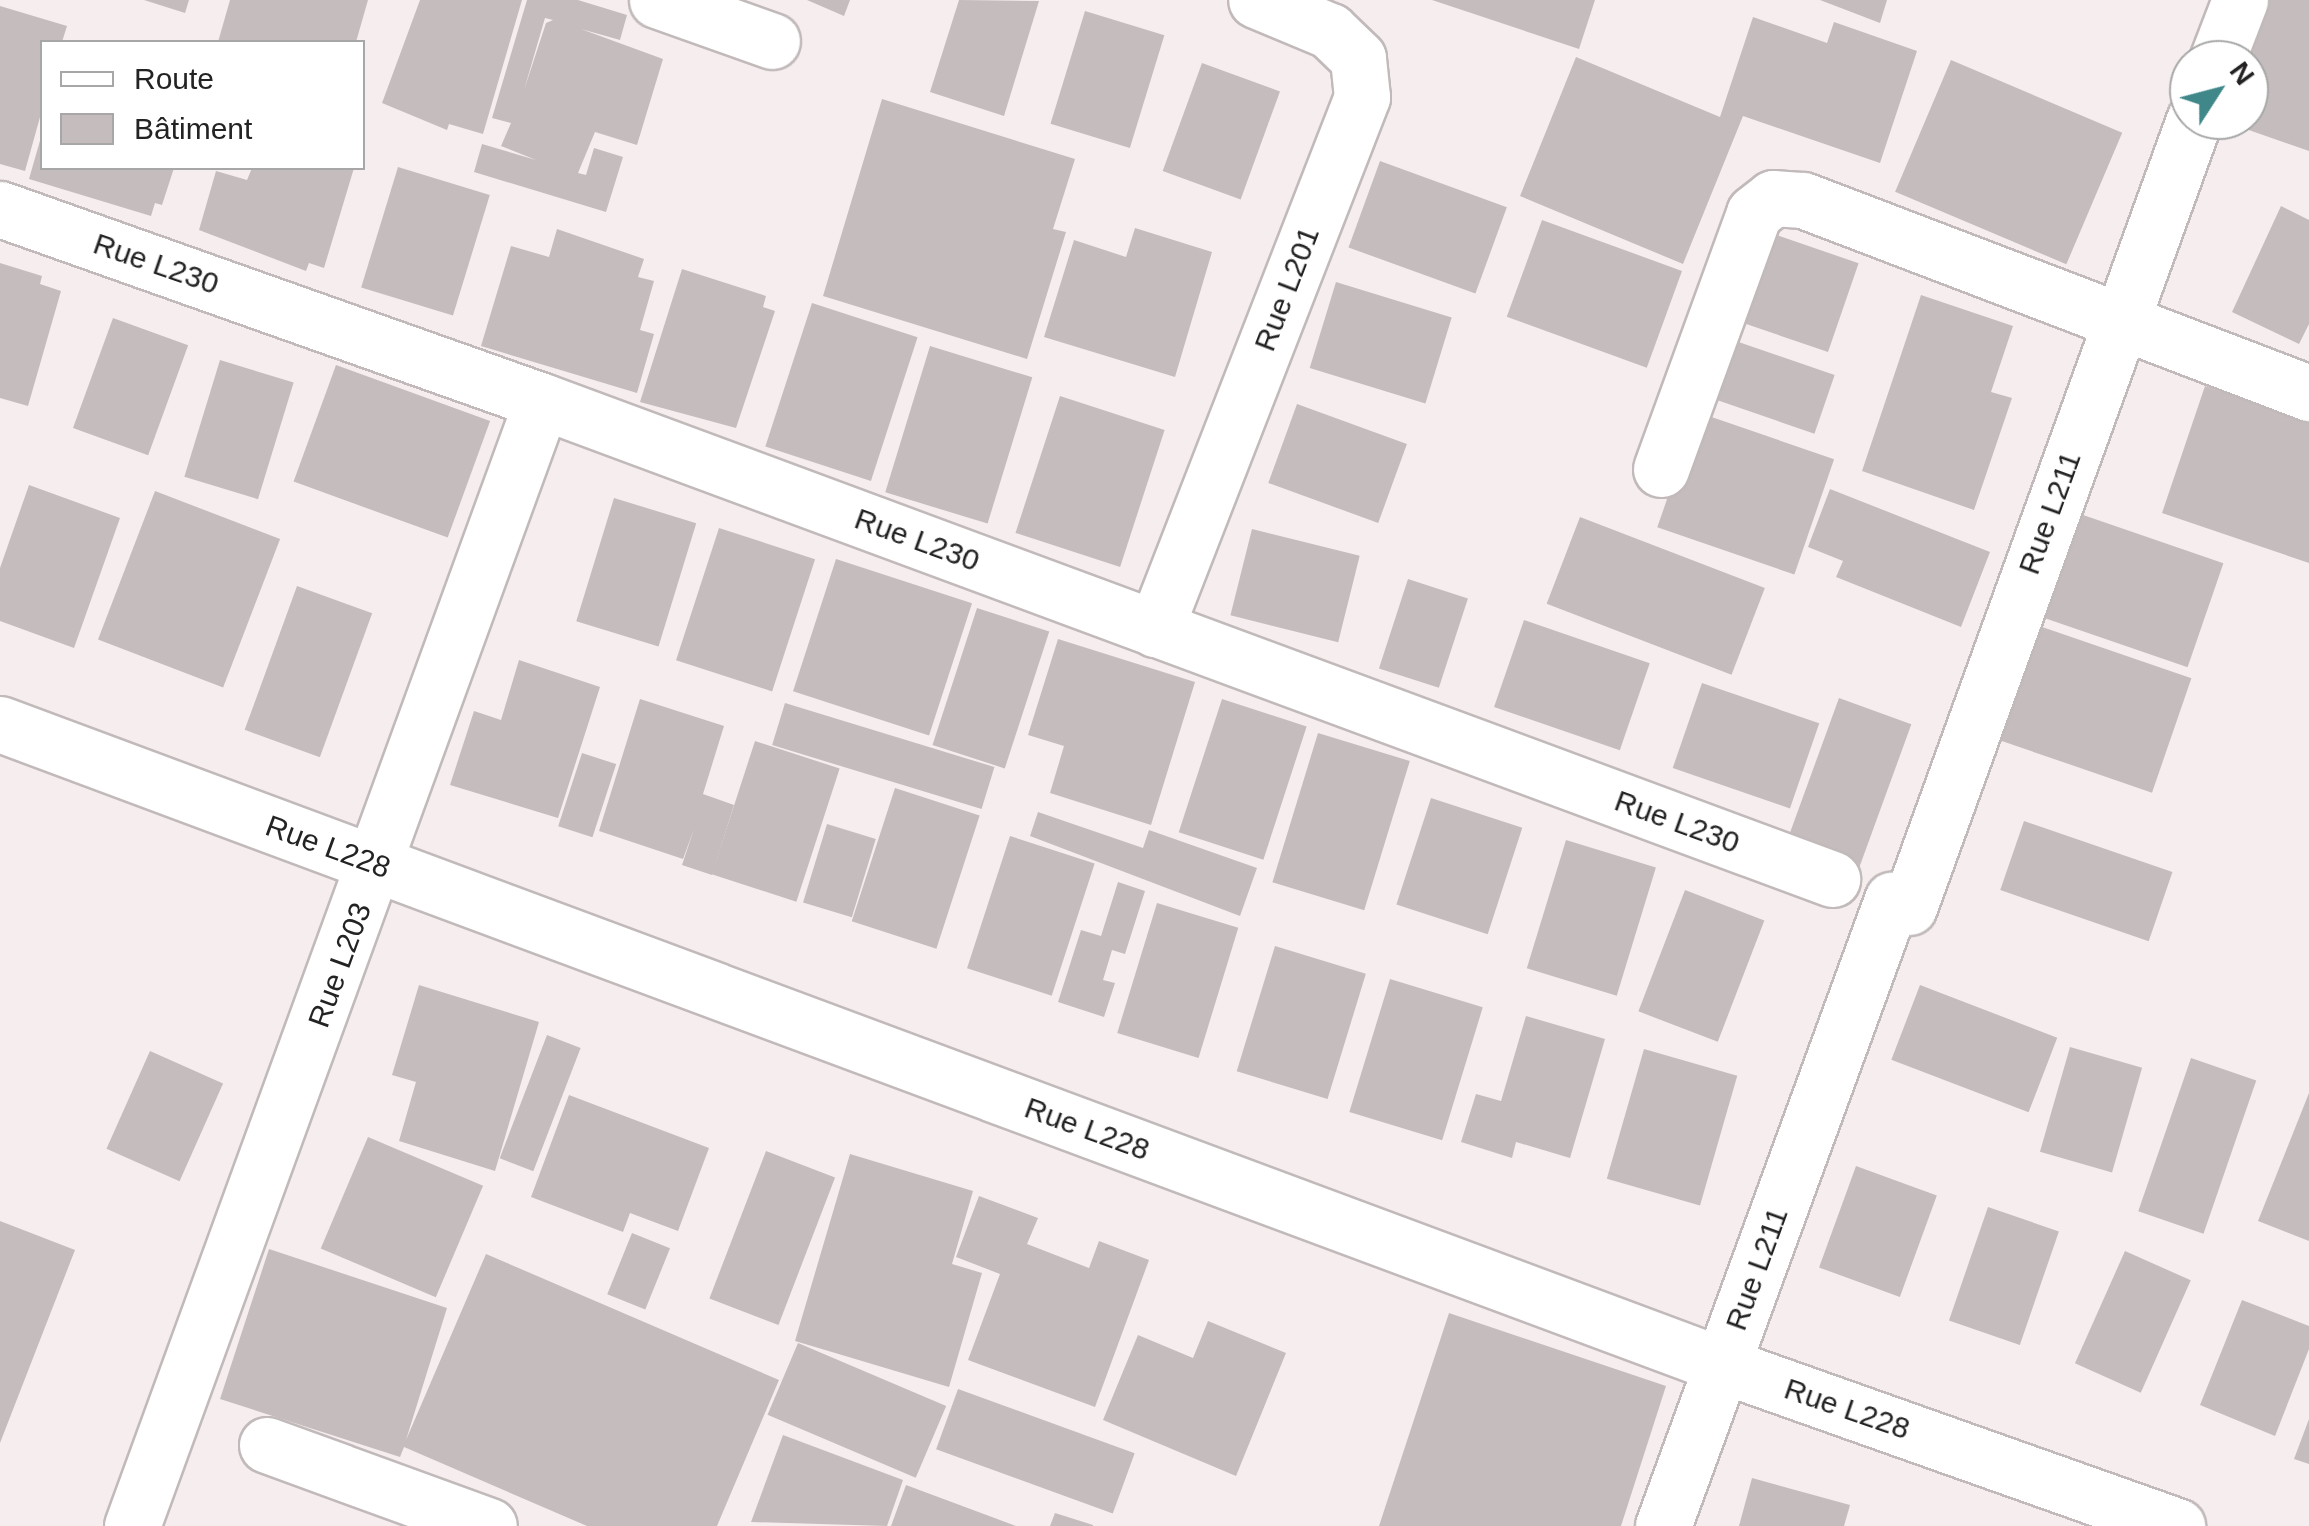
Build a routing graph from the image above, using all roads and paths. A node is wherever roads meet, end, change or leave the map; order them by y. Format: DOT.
graph roads {
  1 [pos="658,0"];
  2 [pos="1256,0"];
  3 [pos="2240,0"];
  4 [pos="2225,40"];
  5 [pos="772,41"];
  6 [pos="2186,140"];
  7 [pos="0,209"];
  8 [pos="2118,320"];
  9 [pos="2309,394"];
  10 [pos="542,401"];
  11 [pos="1661,469"];
  12 [pos="1155,629"];
  13 [pos="0,724"];
  14 [pos="377,865"];
  15 [pos="1832,880"];
  16 [pos="1722,1366"];
  17 [pos="267,1445"];
  18 [pos="132,1526"];
  19 [pos="489,1526"];
  20 [pos="1663,1526"];
  21 [pos="2177,1526"];
  1 -- 5 [label="street"];
  2 -- 12 [label="street, Rue L201"];
  3 -- 4 [label="street"];
  6 -- 8 [label="street, Rue L211"];
  7 -- 10 [label="street, Rue L230"];
  8 -- 9 [label="street"];
  8 -- 11 [label="street"];
  8 -- 16 [label="street, Rue L211"];
  10 -- 12 [label="street, Rue L230"];
  10 -- 14 [label="street, Rue L203"];
  12 -- 15 [label="street, Rue L230"];
  13 -- 14 [label="street, Rue L228"];
  14 -- 16 [label="street, Rue L228"];
  14 -- 18 [label="street, Rue L203"];
  16 -- 20 [label="street, Rue L211"];
  16 -- 21 [label="street, Rue L228"];
  17 -- 19 [label="street"];
}
